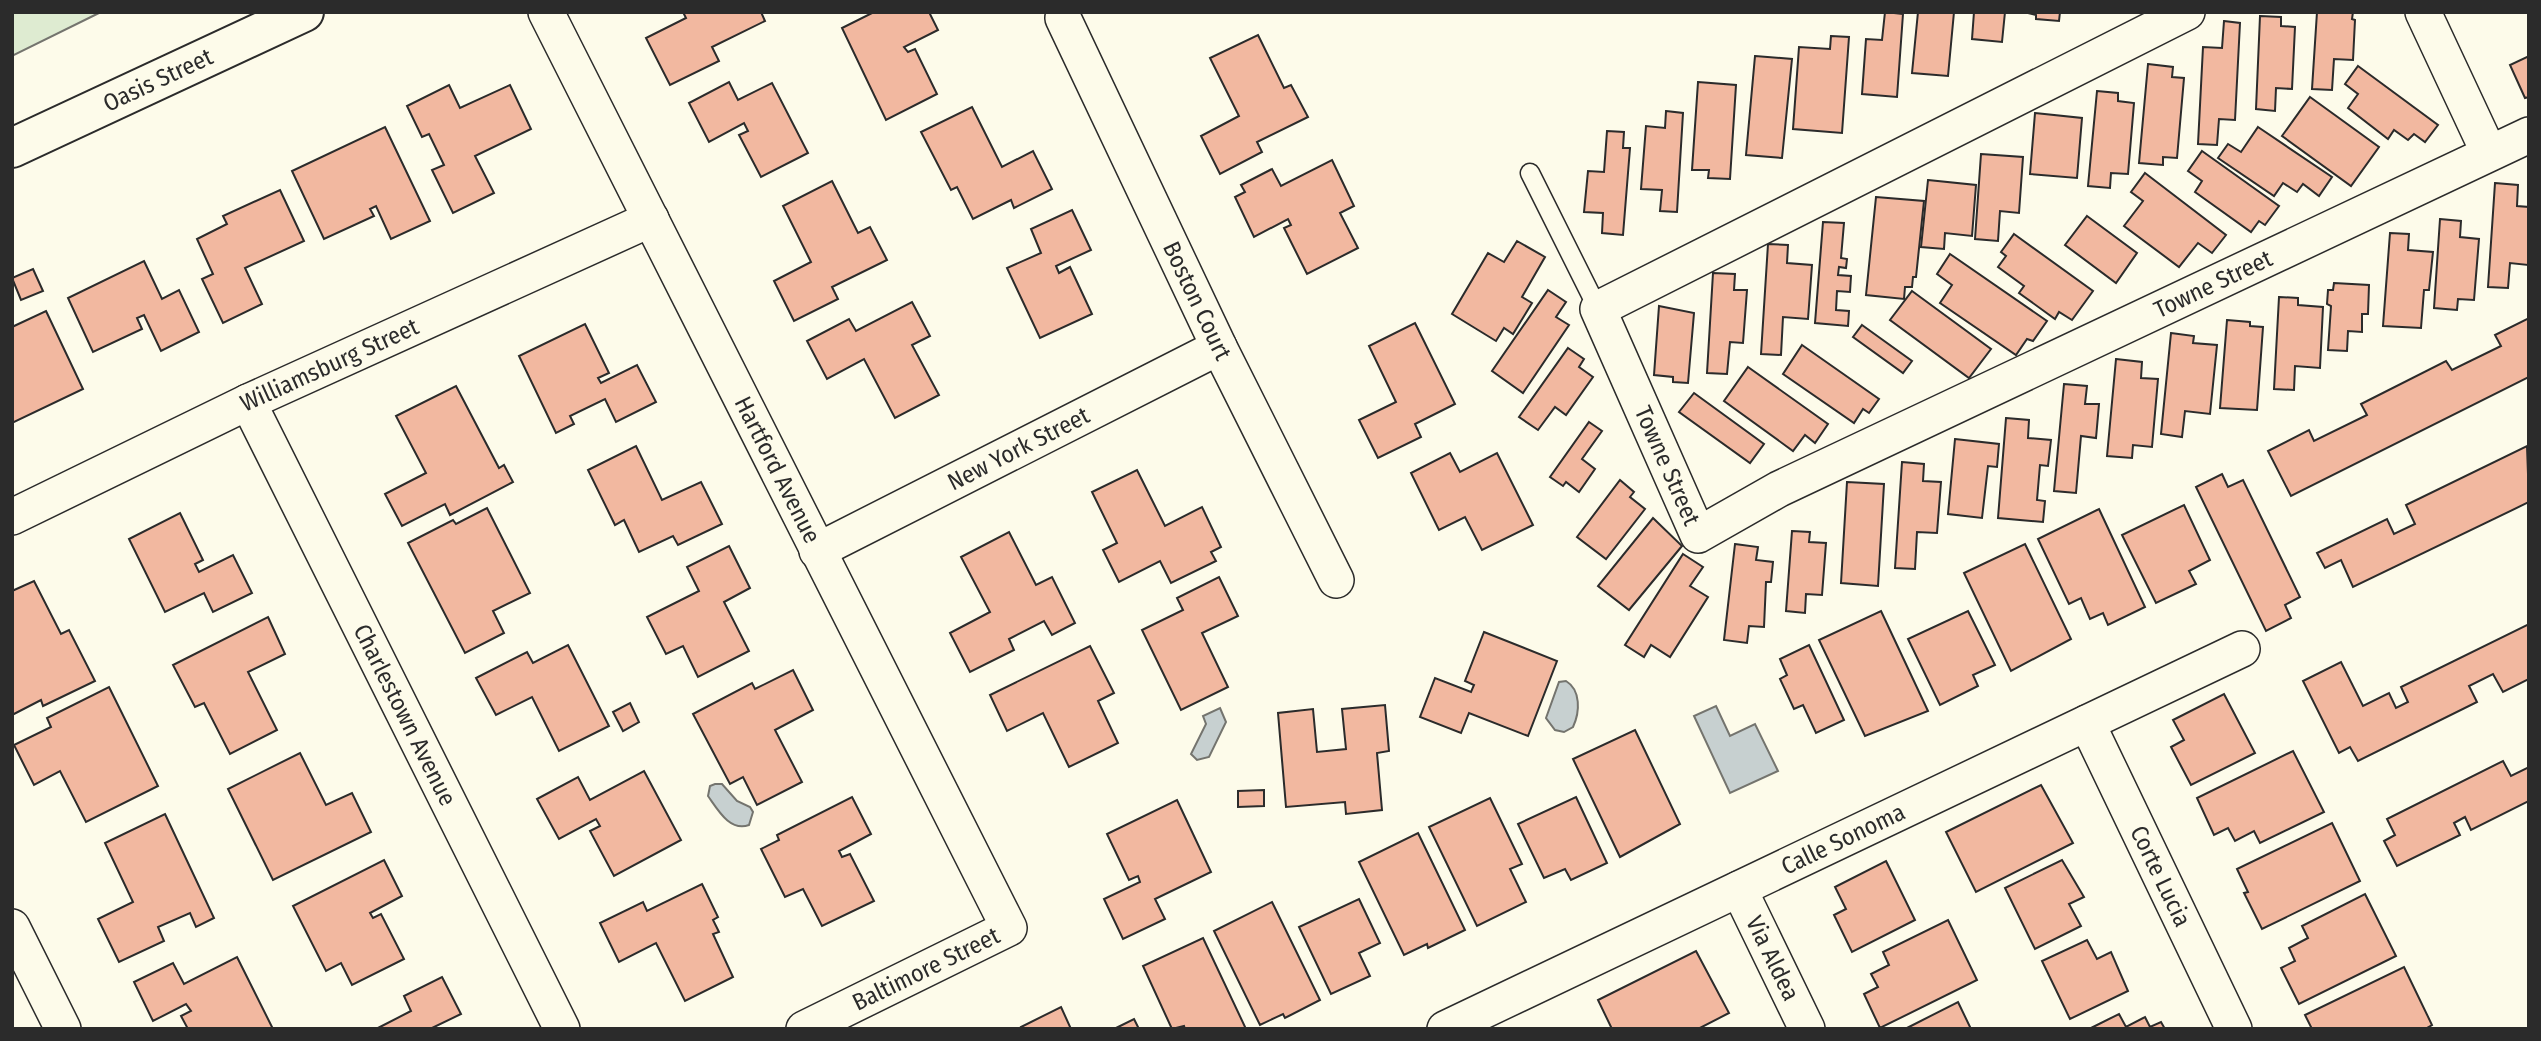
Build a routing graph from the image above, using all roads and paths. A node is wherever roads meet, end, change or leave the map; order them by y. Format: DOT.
graph roads {
  1 [pos="304,12"];
  2 [pos="546,12"];
  3 [pos="2187,12"];
  4 [pos="2423,12"];
  5 [pos="1063,18"];
  6 [pos="2529,135"];
  7 [pos="12,148"];
  8 [pos="2490,153"];
  9 [pos="1530,173"];
  10 [pos="650,219"];
  11 [pos="1598,309"];
  12 [pos="1219,347"];
  13 [pos="248,402"];
  14 [pos="12,517"];
  15 [pos="817,551"];
  16 [pos="1336,580"];
  17 [pos="2242,649"];
  18 [pos="2087,723"];
  19 [pos="1739,889"];
  20 [pos="12,926"];
  21 [pos="1009,928"];
  22 [pos="63,1029"];
  23 [pos="562,1029"];
  24 [pos="804,1029"];
  25 [pos="1446,1029"];
  26 [pos="1807,1029"];
  27 [pos="2234,1029"];
  1 -- 7 [label="street, Oasis Street"];
  2 -- 10 [label="street, Hartford Avenue"];
  3 -- 11 [label="street"];
  4 -- 8 [label="street"];
  5 -- 12 [label="street, Boston Court"];
  6 -- 8 [label="street, Towne Street"];
  8 -- 11 [label="street, Towne Street"];
  9 -- 11 [label="lane"];
  10 -- 13 [label="street, Williamsburg Street"];
  10 -- 15 [label="street, Hartford Avenue"];
  12 -- 15 [label="street, New York Street"];
  12 -- 16 [label="street, Boston Court"];
  13 -- 14 [label="street, Williamsburg Street"];
  13 -- 23 [label="street, Charlestown Avenue"];
  15 -- 21 [label="street, Hartford Avenue"];
  17 -- 18 [label="street, Calle Sonoma"];
  18 -- 19 [label="street, Calle Sonoma"];
  18 -- 27 [label="street, Corte Lucia"];
  19 -- 25 [label="street, Calle Sonoma"];
  19 -- 26 [label="street, Via Aldea"];
  20 -- 22 [label="street"];
  21 -- 24 [label="street, Baltimore Street"];
}
